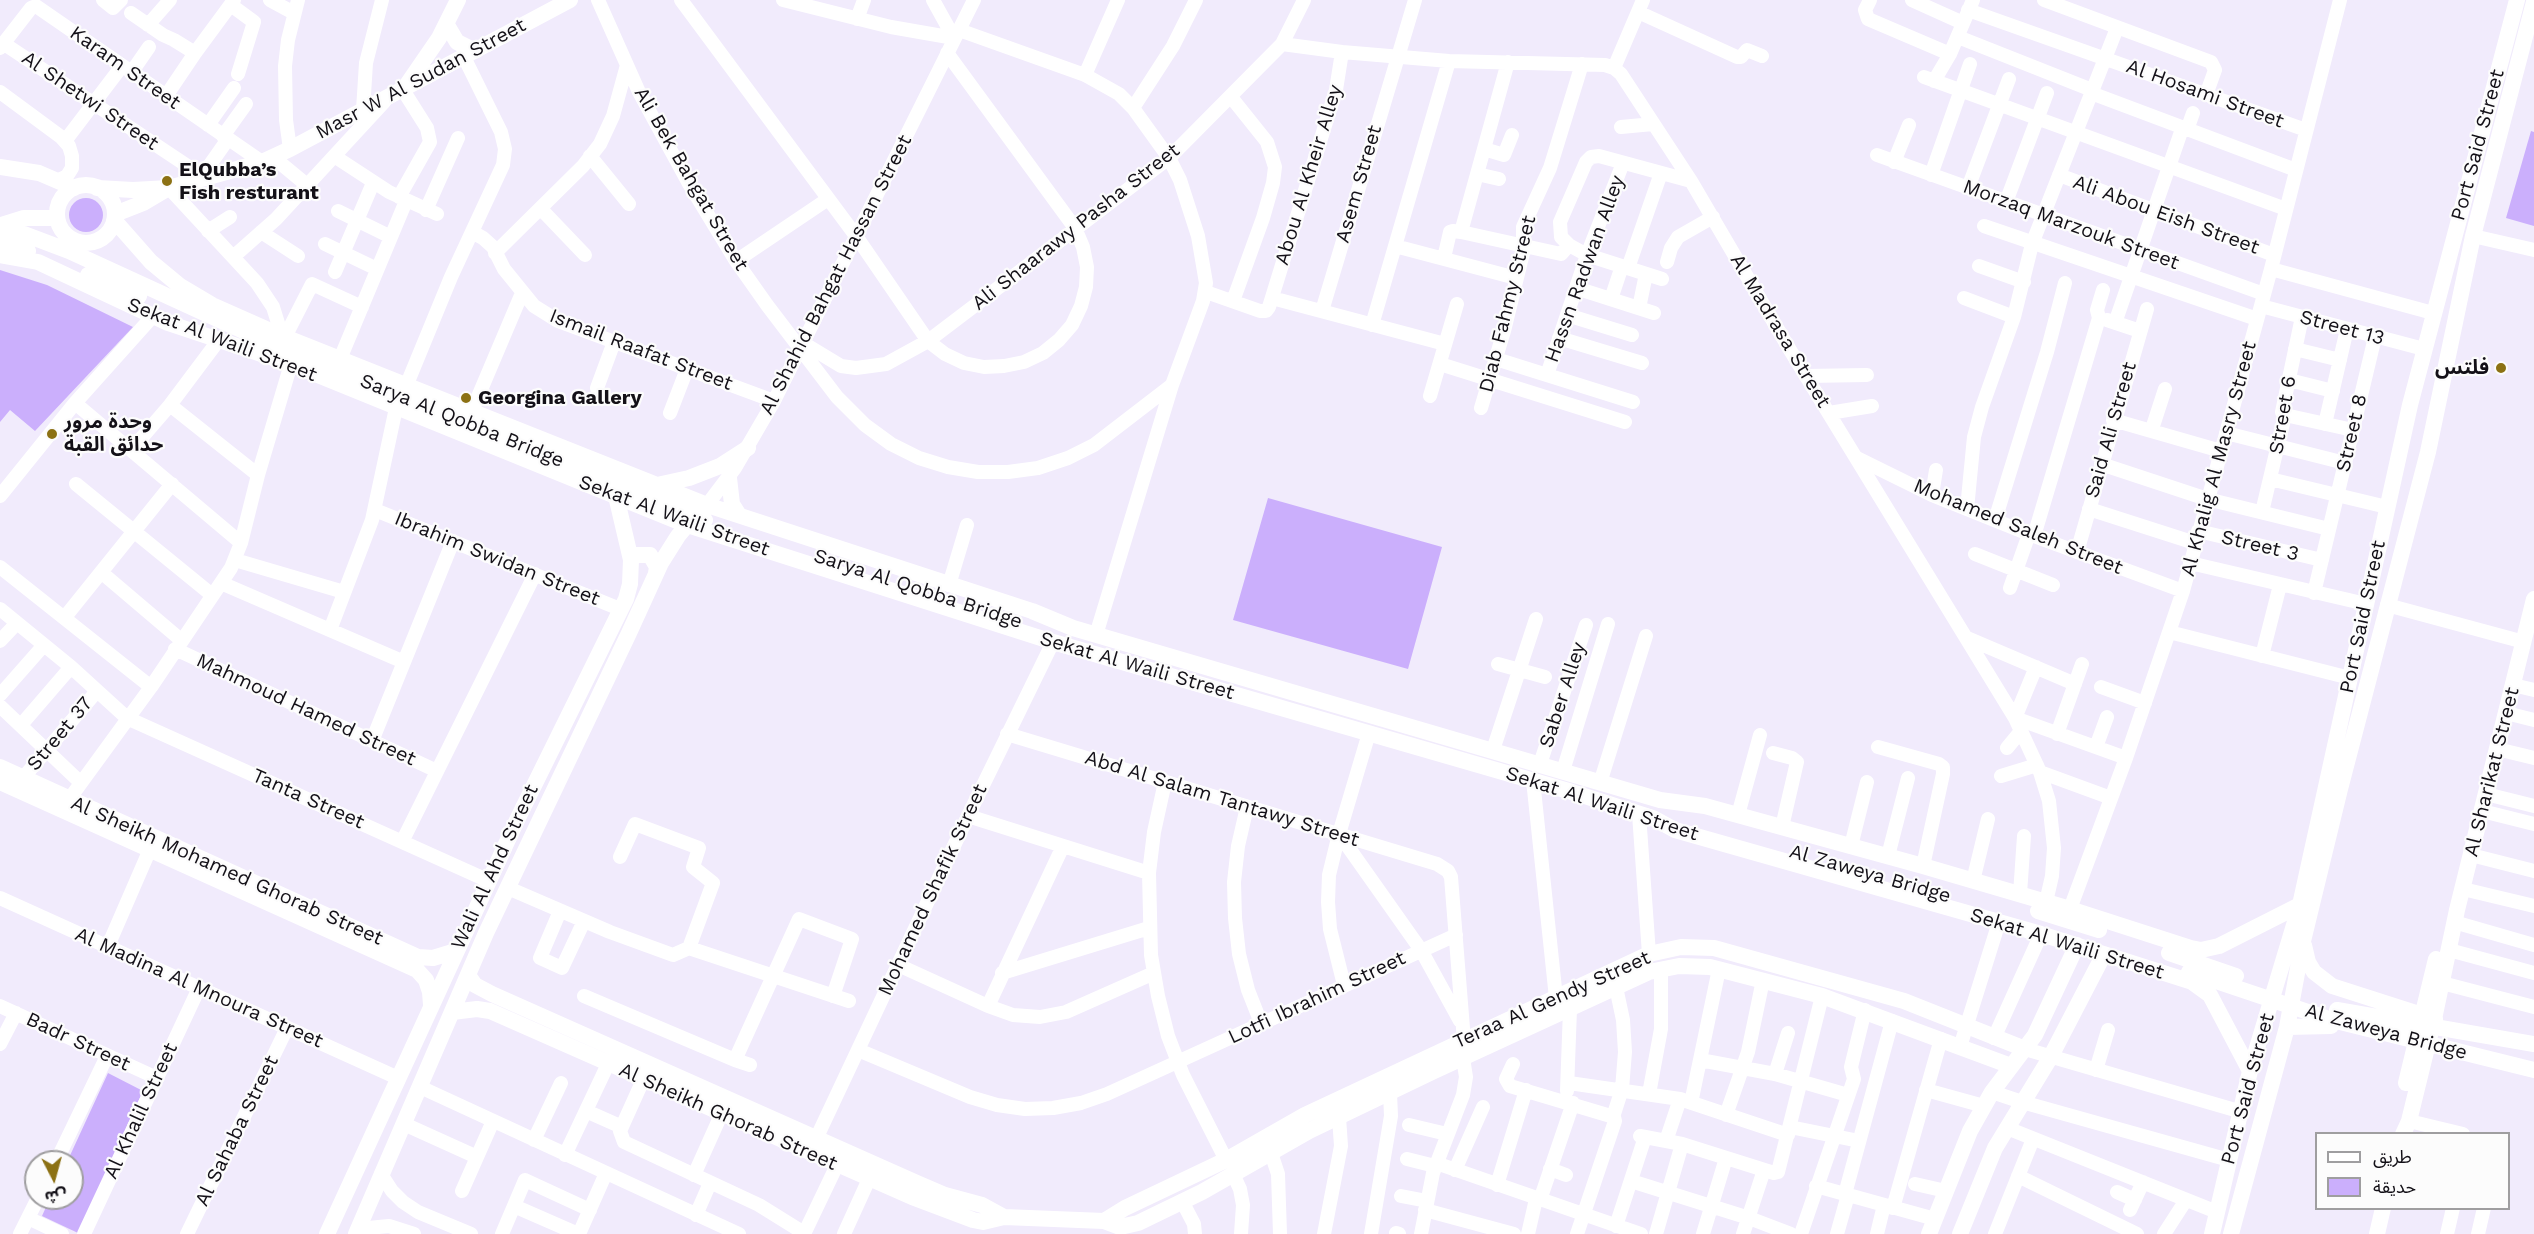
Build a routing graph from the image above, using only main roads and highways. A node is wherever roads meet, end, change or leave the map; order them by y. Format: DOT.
graph roads {
  1 [pos="458,0"];
  2 [pos="570,0"];
  3 [pos="2517,0"];
  4 [pos="2534,2"];
  5 [pos="447,25"];
  6 [pos="469,54"];
  7 [pos="396,93"];
  8 [pos="0,167"];
  9 [pos="74,188"];
  10 [pos="97,188"];
  11 [pos="169,188"];
  12 [pos="115,217"];
  13 [pos="57,218"];
  14 [pos="0,225"];
  15 [pos="0,240"];
  16 [pos="0,255"];
  17 [pos="235,346"];
  18 [pos="2410,405"];
  19 [pos="2436,413"];
  20 [pos="2401,446"];
  21 [pos="748,448"];
  22 [pos="2428,452"];
  23 [pos="729,478"];
  24 [pos="657,485"];
  25 [pos="616,496"];
  26 [pos="707,505"];
  27 [pos="739,515"];
  28 [pos="687,525"];
  29 [pos="631,560"];
  30 [pos="656,573"];
  31 [pos="2534,599"];
  32 [pos="2531,623"];
  33 [pos="1073,628"];
  34 [pos="2526,650"];
  35 [pos="0,767"];
  36 [pos="0,782"];
  37 [pos="1660,800"];
  38 [pos="65,804"];
  39 [pos="1646,816"];
  40 [pos="152,844"];
  41 [pos="2300,905"];
  42 [pos="2456,916"];
  43 [pos="2304,941"];
  44 [pos="2077,945"];
  45 [pos="2210,950"];
  46 [pos="456,951"];
  47 [pos="2104,954"];
  48 [pos="468,975"];
  49 [pos="2192,982"];
  50 [pos="2352,992"];
  51 [pos="431,1005"];
  52 [pos="452,1012"];
  53 [pos="2428,1017"];
  54 [pos="2339,1026"];
  55 [pos="2287,1027"];
  56 [pos="2423,1037"];
  57 [pos="2534,1046"];
  58 [pos="2025,1049"];
  59 [pos="2534,1062"];
  60 [pos="2011,1066"];
  61 [pos="2534,1070"];
  62 [pos="2250,1071"];
  63 [pos="697,1096"];
  64 [pos="2403,1129"];
  65 [pos="1229,1167"];
  66 [pos="2383,1210"];
  67 [pos="1004,1216"];
  68 [pos="1104,1227"];
  69 [pos="1932,1227"];
  70 [pos="1138,1229"];
  71 [pos="357,1232"];
  72 [pos="327,1234"];
  73 [pos="1960,1234"];
  74 [pos="2212,1234"];
  75 [pos="2231,1234"];
  76 [pos="2377,1234"];
  1 -- 5 [label="main road"];
  2 -- 6 [label="main road, Masr W Al Sudan Street"];
  3 -- 18 [label="main road, Port Said Street"];
  4 -- 19 [label="main road, Port Said Street"];
  5 -- 6 [label="main road"];
  5 -- 7 [label="main road"];
  6 -- 7 [label="main road, Masr W Al Sudan Street"];
  7 -- 11 [label="main road, Masr W Al Sudan Street"];
  8 -- 9 [label="main road"];
  9 -- 10 [label="main road"];
  9 -- 13 [label="main road"];
  10 -- 11 [label="main road, Masr W Al Sudan Street"];
  10 -- 12 [label="main road"];
  11 -- 12 [label="main road, Masr W Al Sudan Street"];
  12 -- 13 [label="main road"];
  12 -- 24 [label="main road, Sekat Al Waili Street"];
  13 -- 14 [label="main road"];
  14 -- 33 [label="main road, Sarya Al Qobba Bridge"];
  15 -- 17 [label="main road"];
  16 -- 17 [label="main road, Sekat Al Waili Street"];
  17 -- 25 [label="main road, Sekat Al Waili Street"];
  18 -- 19 [label="main road"];
  18 -- 20 [label="main road, Port Said Street"];
  19 -- 22 [label="main road, Port Said Street"];
  20 -- 22 [label="main road"];
  20 -- 41 [label="main road, Port Said Street"];
  21 -- 24 [label="main road"];
  22 -- 43 [label="main road, Port Said Street"];
  23 -- 27 [label="main road"];
  24 -- 26 [label="main road, Sekat Al Waili Street"];
  25 -- 28 [label="main road, Sekat Al Waili Street"];
  25 -- 29 [label="main road, Wali Al Ahd Street"];
  26 -- 27 [label="main road, Sekat Al Waili Street"];
  26 -- 28 [label="main road, Wali Al Ahd Street"];
  27 -- 33 [label="main road, Sekat Al Waili Street"];
  28 -- 30 [label="main road, Wali Al Ahd Street"];
  28 -- 39 [label="main road, Sekat Al Waili Street"];
  29 -- 30 [label="main road"];
  29 -- 46 [label="main road, Wali Al Ahd Street"];
  30 -- 48 [label="main road, Wali Al Ahd Street"];
  31 -- 32 [label="main road, Al Sharikat Street"];
  32 -- 34 [label="main road, Al Sharikat Street"];
  33 -- 37 [label="main road, Sekat Al Waili Street"];
  34 -- 42 [label="main road, Al Sharikat Street"];
  35 -- 38 [label="main road, Al Sheikh Mohamed Ghorab Street"];
  36 -- 38 [label="main road, Al Sheikh Mohamed Ghorab Street"];
  37 -- 45 [label="main road, Sekat Al Waili Street"];
  37 -- 57 [label="main road, Al Zaweya Bridge"];
  38 -- 40 [label="main road, Al Sheikh Mohamed Ghorab Street"];
  39 -- 44 [label="main road, Sekat Al Waili Street"];
  39 -- 61 [label="main road, Al Zaweya Bridge"];
  40 -- 46 [label="main road, Al Sheikh Mohamed Ghorab Street"];
  40 -- 51 [label="main road, Al Sheikh Mohamed Ghorab Street"];
  41 -- 45 [label="main road"];
  41 -- 62 [label="main road, Port Said Street"];
  42 -- 53 [label="main road, Al Sharikat Street"];
  42 -- 53 [label="main road, Al Sharikat Street"];
  43 -- 50 [label="main road"];
  43 -- 55 [label="main road, Port Said Street"];
  44 -- 47 [label="main road, Sekat Al Waili Street"];
  44 -- 58 [label="main road"];
  45 -- 49 [label="main road"];
  46 -- 51 [label="main road, Wali Al Ahd Street"];
  47 -- 49 [label="main road, Sekat Al Waili Street"];
  47 -- 73 [label="main road"];
  48 -- 52 [label="main road, Wali Al Ahd Street"];
  48 -- 63 [label="main road, Al Sheikh Ghorab Street"];
  49 -- 62 [label="main road, Sekat Al Waili Street"];
  50 -- 53 [label="main road"];
  50 -- 54 [label="main road"];
  51 -- 72 [label="main road, Wali Al Ahd Street"];
  52 -- 63 [label="main road, Al Sheikh Ghorab Street"];
  52 -- 71 [label="main road, Wali Al Ahd Street"];
  53 -- 56 [label="main road, Al Sharikat Street"];
  53 -- 57 [label="main road"];
  54 -- 55 [label="main road"];
  54 -- 56 [label="main road"];
  55 -- 75 [label="main road, Port Said Street"];
  56 -- 59 [label="main road"];
  56 -- 64 [label="main road, Al Sharikat Street"];
  58 -- 60 [label="main road"];
  58 -- 65 [label="main road, Teraa Al Gendy Street"];
  60 -- 65 [label="main road, Teraa Al Gendy Street"];
  60 -- 69 [label="main road"];
  62 -- 74 [label="main road, Port Said Street"];
  63 -- 67 [label="main road, Al Sheikh Ghorab Street"];
  63 -- 67 [label="main road, Al Sheikh Ghorab Street"];
  65 -- 68 [label="main road, Teraa Al Gendy Street"];
  65 -- 70 [label="main road, Teraa Al Gendy Street"];
  66 -- 76 [label="main road"];
  67 -- 68 [label="main road, Al Sheikh Ghorab Street"];
  68 -- 70 [label="main road, Teraa Al Gendy Street"];
}
